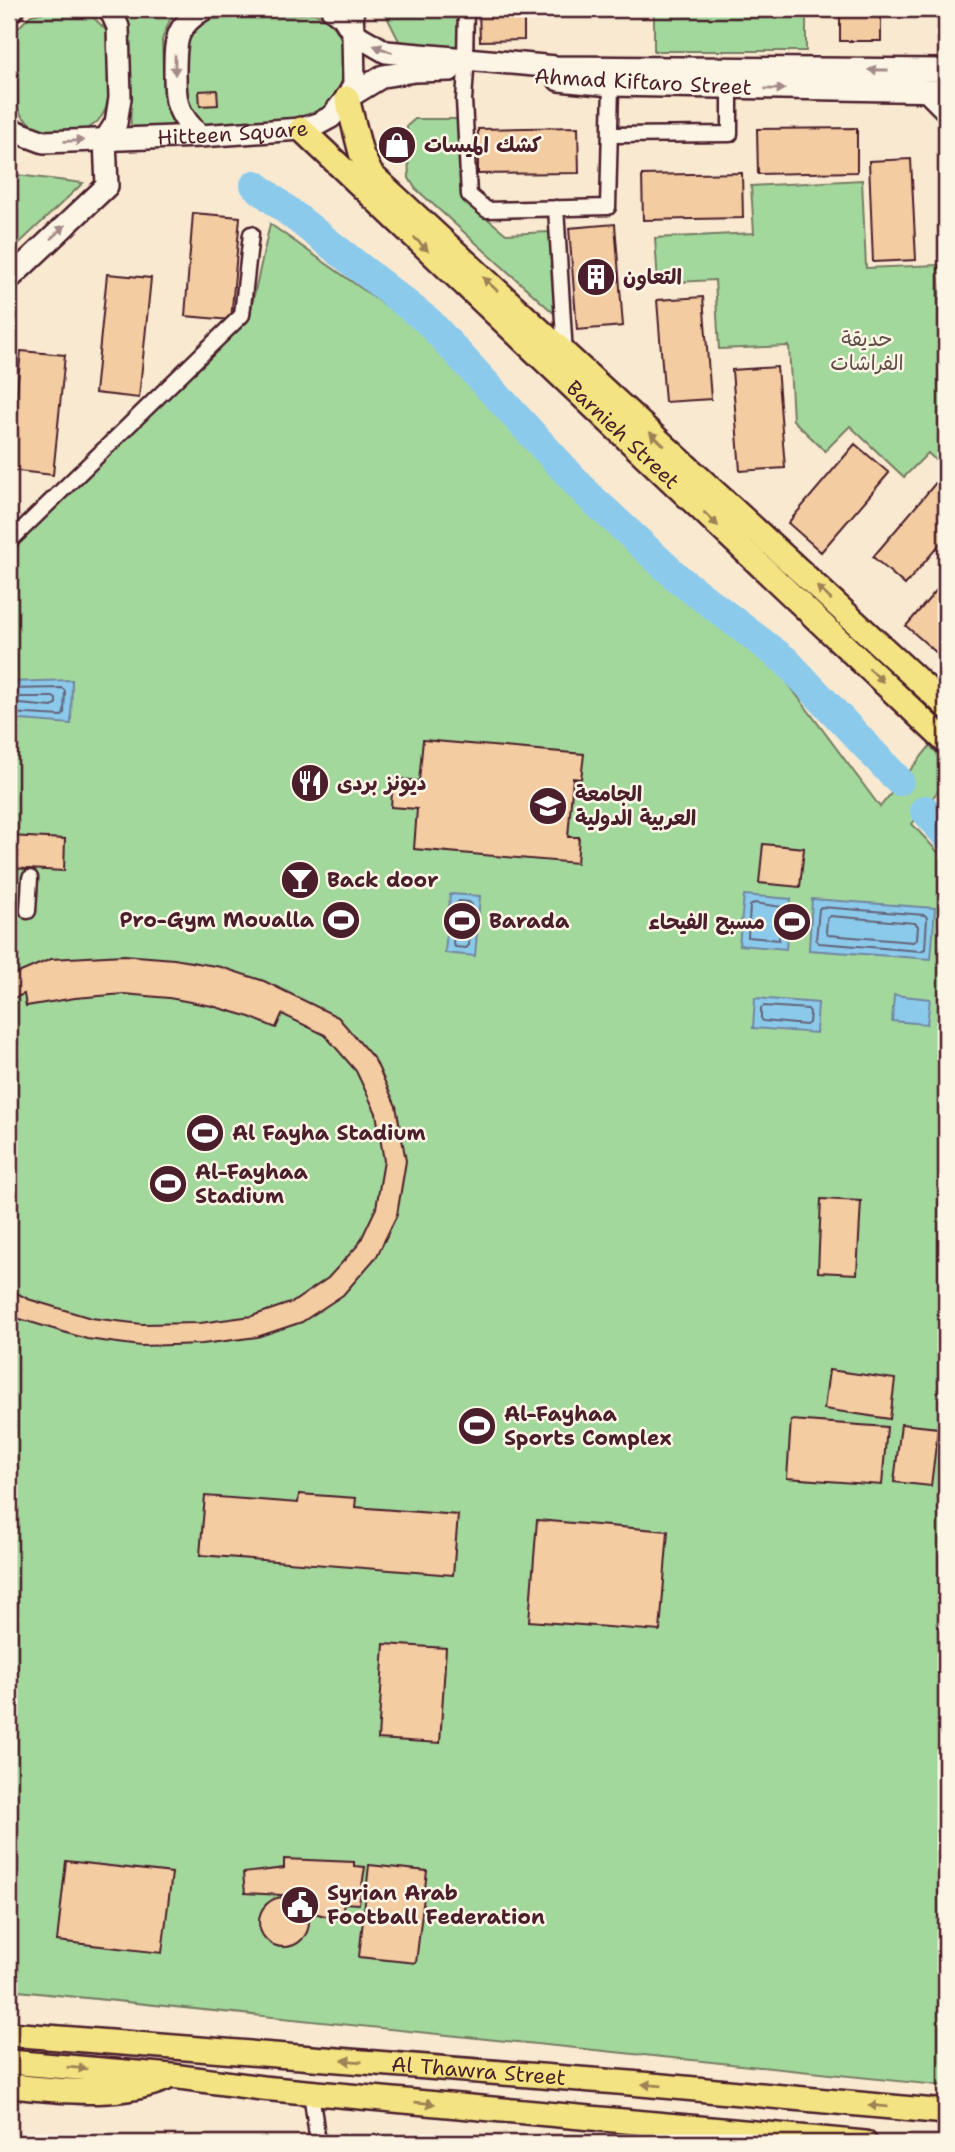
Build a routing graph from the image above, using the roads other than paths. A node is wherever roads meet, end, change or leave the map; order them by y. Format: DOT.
graph roads {
  1 [pos="13,9"];
  2 [pos="110,9"];
  3 [pos="204,9"];
  4 [pos="332,9"];
  5 [pos="352,9"];
  6 [pos="467,9"];
  7 [pos="9,12"];
  8 [pos="353,33"];
  9 [pos="466,64"];
  10 [pos="946,70"];
  11 [pos="611,85"];
  12 [pos="730,88"];
  13 [pos="922,91"];
  14 [pos="946,91"];
  15 [pos="347,98"];
  16 [pos="946,115"];
  17 [pos="9,129"];
  18 [pos="301,129"];
  19 [pos="611,135"];
  20 [pos="200,136"];
  21 [pos="106,140"];
  22 [pos="556,208"];
  23 [pos="251,234"];
  24 [pos="9,279"];
  25 [pos="565,354"];
  26 [pos="9,542"];
  27 [pos="946,706"];
  28 [pos="946,742"];
  29 [pos="30,878"];
  30 [pos="28,911"];
  31 [pos="9,2020"];
  32 [pos="9,2034"];
  33 [pos="189,2048"];
  34 [pos="9,2063"];
  35 [pos="172,2076"];
  36 [pos="9,2086"];
  37 [pos="311,2092"];
  38 [pos="946,2112"];
  39 [pos="785,2139"];
  40 [pos="318,2143"];
  41 [pos="865,2143"];
  1 -- 7 [label="main road"];
  2 -- 21 [label="main road"];
  3 -- 20 [label="main road, one-way"];
  4 -- 8 [label="main road"];
  5 -- 8 [label="main road"];
  6 -- 9 [label="street"];
  9 -- 8 [label="main road, Ahmad Kiftaro Street, one-way"];
  8 -- 15 [label="main road"];
  10 -- 9 [label="main road, Ahmad Kiftaro Street, one-way"];
  9 -- 11 [label="main road, Ahmad Kiftaro Street"];
  9 -- 15 [label="main road, Ahmad Kiftaro Street"];
  9 -- 22 [label="street"];
  11 -- 12 [label="main road, Ahmad Kiftaro Street"];
  11 -- 19 [label="street"];
  12 -- 13 [label="main road, Ahmad Kiftaro Street, one-way"];
  12 -- 19 [label="street"];
  13 -- 14 [label="main road, Ahmad Kiftaro Street"];
  13 -- 16 [label="street"];
  15 -- 18 [label="main road, Hitteen Square"];
  25 -- 15 [label="main road, Barnieh Street, one-way"];
  17 -- 21 [label="main road, Hitteen Square, one-way"];
  18 -- 20 [label="main road, Hitteen Square"];
  18 -- 28 [label="main road, Barnieh Street, one-way"];
  19 -- 22 [label="street"];
  20 -- 21 [label="main road, Hitteen Square"];
  24 -- 21 [label="main road, one-way"];
  22 -- 25 [label="street"];
  23 -- 26 [label="street"];
  27 -- 25 [label="main road, Barnieh Street, one-way"];
  29 -- 30 [label="street"];
  31 -- 33 [label="main road"];
  32 -- 33 [label="main road, Al Thawra Street"];
  38 -- 33 [label="main road, Al Thawra Street, one-way"];
  34 -- 35 [label="main road, Al Thawra Street, one-way"];
  35 -- 36 [label="main road"];
  35 -- 37 [label="main road, Al Thawra Street"];
  37 -- 39 [label="main road, Al Thawra Street, one-way"];
  37 -- 40 [label="street"];
  39 -- 41 [label="main road, Al Thawra Street"];
}
